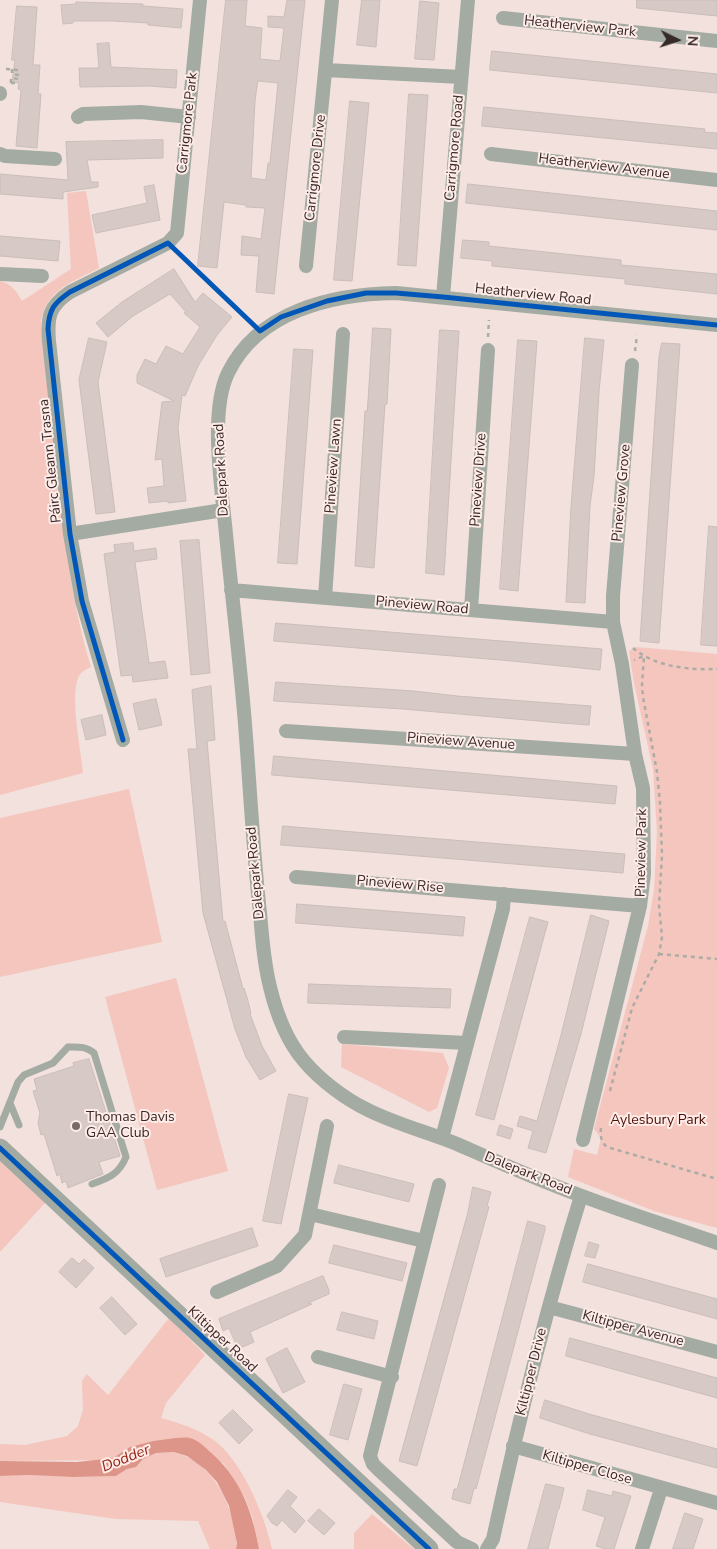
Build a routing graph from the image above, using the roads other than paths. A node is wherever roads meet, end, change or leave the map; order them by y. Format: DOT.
graph roads {
  1 [pos="200,0"];
  2 [pos="332,0"];
  3 [pos="468,0"];
  4 [pos="503,18"];
  5 [pos="717,41"];
  6 [pos="326,70"];
  7 [pos="461,78"];
  8 [pos="78,117"];
  9 [pos="189,117"];
  10 [pos="0,154"];
  11 [pos="491,154"];
  12 [pos="55,159"];
  13 [pos="717,180"];
  14 [pos="172,247"];
  15 [pos="306,266"];
  16 [pos="0,274"];
  17 [pos="42,276"];
  18 [pos="347,297"];
  19 [pos="443,297"];
  20 [pos="717,325"];
  21 [pos="344,334"];
  22 [pos="488,344"];
  23 [pos="632,365"];
  24 [pos="223,510"];
  25 [pos="70,534"];
  26 [pos="231,590"];
  27 [pos="325,598"];
  28 [pos="471,610"];
  29 [pos="613,622"];
  30 [pos="286,731"];
  31 [pos="124,740"];
  32 [pos="635,754"];
  33 [pos="296,877"];
  34 [pos="504,894"];
  35 [pos="640,906"];
  36 [pos="344,1037"];
  37 [pos="467,1043"];
  38 [pos="10,1103"];
  39 [pos="18,1124"];
  40 [pos="0,1126"];
  41 [pos="327,1126"];
  42 [pos="442,1138"];
  43 [pos="583,1140"];
  44 [pos="0,1148"];
  45 [pos="92,1184"];
  46 [pos="439,1186"];
  47 [pos="581,1196"];
  48 [pos="310,1214"];
  49 [pos="424,1241"];
  50 [pos="717,1242"];
  51 [pos="217,1292"];
  52 [pos="549,1307"];
  53 [pos="717,1352"];
  54 [pos="318,1357"];
  55 [pos="392,1377"];
  56 [pos="513,1446"];
  57 [pos="661,1489"];
  58 [pos="717,1503"];
  59 [pos="428,1549"];
  60 [pos="472,1549"];
  61 [pos="487,1549"];
  62 [pos="642,1549"];
  1 -- 9 [label="street, Carrigmore Park"];
  2 -- 6 [label="street, Carrigmore Drive"];
  3 -- 7 [label="street, Carrigmore Road"];
  4 -- 5 [label="street, Heatherview Park"];
  6 -- 7 [label="street"];
  6 -- 15 [label="street, Carrigmore Drive"];
  7 -- 19 [label="street, Carrigmore Road"];
  8 -- 9 [label="street"];
  9 -- 14 [label="street, Carrigmore Park"];
  10 -- 12 [label="street"];
  11 -- 13 [label="street, Heatherview Avenue"];
  14 -- 25 [label="street, Páirc Gleann Trasna"];
  16 -- 17 [label="street"];
  18 -- 19 [label="street, Heatherview Road"];
  18 -- 24 [label="street, Dalepark Road"];
  19 -- 20 [label="street, Heatherview Road"];
  21 -- 27 [label="street, Pineview Lawn"];
  22 -- 28 [label="street, Pineview Drive"];
  23 -- 29 [label="street, Pineview Grove"];
  24 -- 25 [label="street, Páirc Gleann Trasna"];
  24 -- 26 [label="street, Dalepark Road"];
  25 -- 31 [label="street, Páirc Gleann Trasna"];
  26 -- 27 [label="street, Pineview Road"];
  26 -- 42 [label="street, Dalepark Road"];
  27 -- 28 [label="street, Pineview Road"];
  28 -- 29 [label="street, Pineview Road"];
  29 -- 32 [label="street, Pineview Park"];
  30 -- 32 [label="street, Pineview Avenue"];
  32 -- 35 [label="street, Pineview Park"];
  33 -- 34 [label="street, Pineview Rise"];
  34 -- 35 [label="street, Pineview Rise"];
  34 -- 37 [label="street"];
  35 -- 43 [label="street, Pineview Park"];
  36 -- 37 [label="street"];
  37 -- 42 [label="street"];
  38 -- 39 [label="lane"];
  38 -- 40 [label="lane"];
  38 -- 45 [label="lane"];
  41 -- 48 [label="street"];
  42 -- 47 [label="street, Dalepark Road"];
  44 -- 59 [label="street, Kiltipper Road"];
  46 -- 49 [label="street"];
  47 -- 50 [label="street, Dalepark Road"];
  47 -- 52 [label="street, Kiltipper Drive"];
  48 -- 49 [label="street"];
  48 -- 51 [label="street"];
  49 -- 55 [label="street"];
  52 -- 53 [label="street, Kiltipper Avenue"];
  52 -- 56 [label="street, Kiltipper Drive"];
  54 -- 55 [label="street"];
  55 -- 60 [label="street"];
  56 -- 57 [label="street, Kiltipper Close"];
  56 -- 61 [label="street, Kiltipper Drive"];
  57 -- 58 [label="street, Kiltipper Close"];
  57 -- 62 [label="street"];
}
